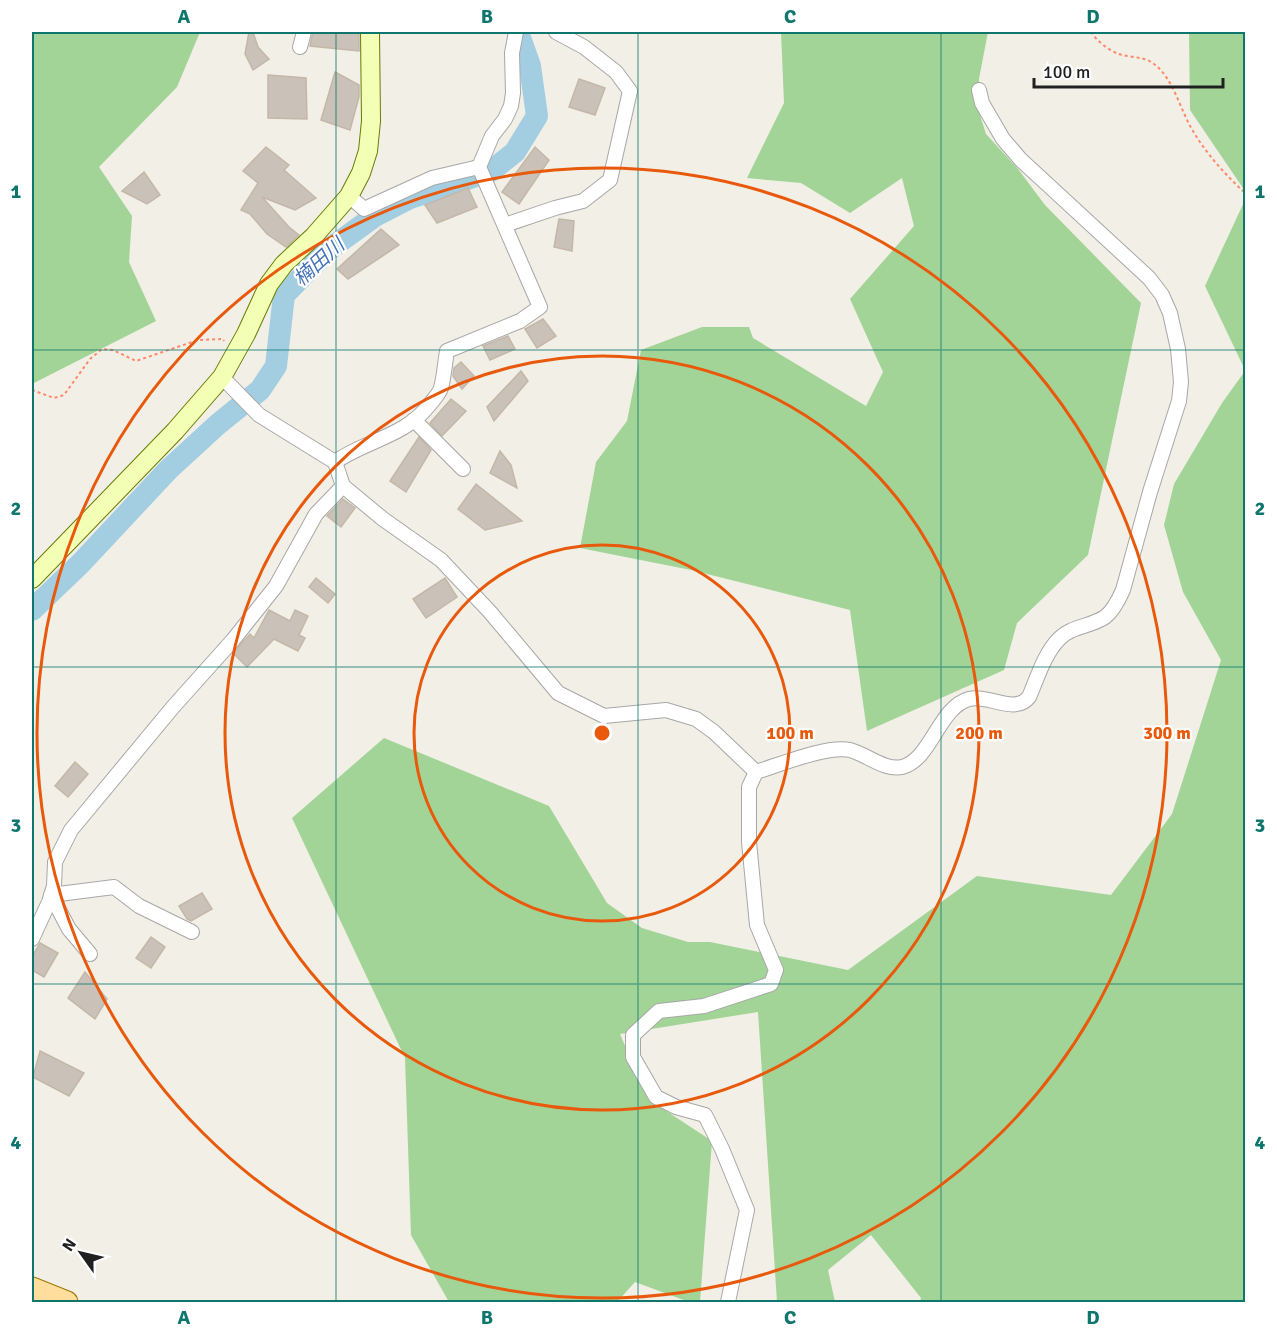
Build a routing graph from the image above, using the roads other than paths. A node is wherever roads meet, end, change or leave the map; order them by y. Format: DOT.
graph roads {
  1 [pos="304,32"];
  2 [pos="370,32"];
  3 [pos="516,32"];
  4 [pos="556,32"];
  5 [pos="300,47"];
  6 [pos="980,90"];
  7 [pos="482,173"];
  8 [pos="349,196"];
  9 [pos="505,225"];
  10 [pos="222,377"];
  11 [pos="414,420"];
  12 [pos="335,462"];
  13 [pos="464,469"];
  14 [pos="343,486"];
  15 [pos="32,579"];
  16 [pos="756,772"];
  17 [pos="51,895"];
  18 [pos="192,932"];
  19 [pos="32,939"];
  20 [pos="90,954"];
  21 [pos="32,1288"];
  22 [pos="67,1302"];
  23 [pos="728,1302"];
  1 -- 5 [label="street"];
  2 -- 8 [label="street"];
  3 -- 7 [label="street"];
  4 -- 9 [label="street"];
  6 -- 16 [label="street"];
  7 -- 8 [label="street"];
  7 -- 9 [label="street"];
  8 -- 10 [label="street"];
  9 -- 11 [label="street"];
  10 -- 12 [label="street"];
  10 -- 15 [label="street"];
  11 -- 12 [label="street"];
  11 -- 13 [label="street"];
  12 -- 14 [label="street"];
  14 -- 16 [label="street"];
  14 -- 17 [label="street"];
  16 -- 23 [label="street"];
  17 -- 18 [label="street"];
  17 -- 19 [label="street"];
  17 -- 20 [label="street"];
  21 -- 22 [label="main road"];
}
